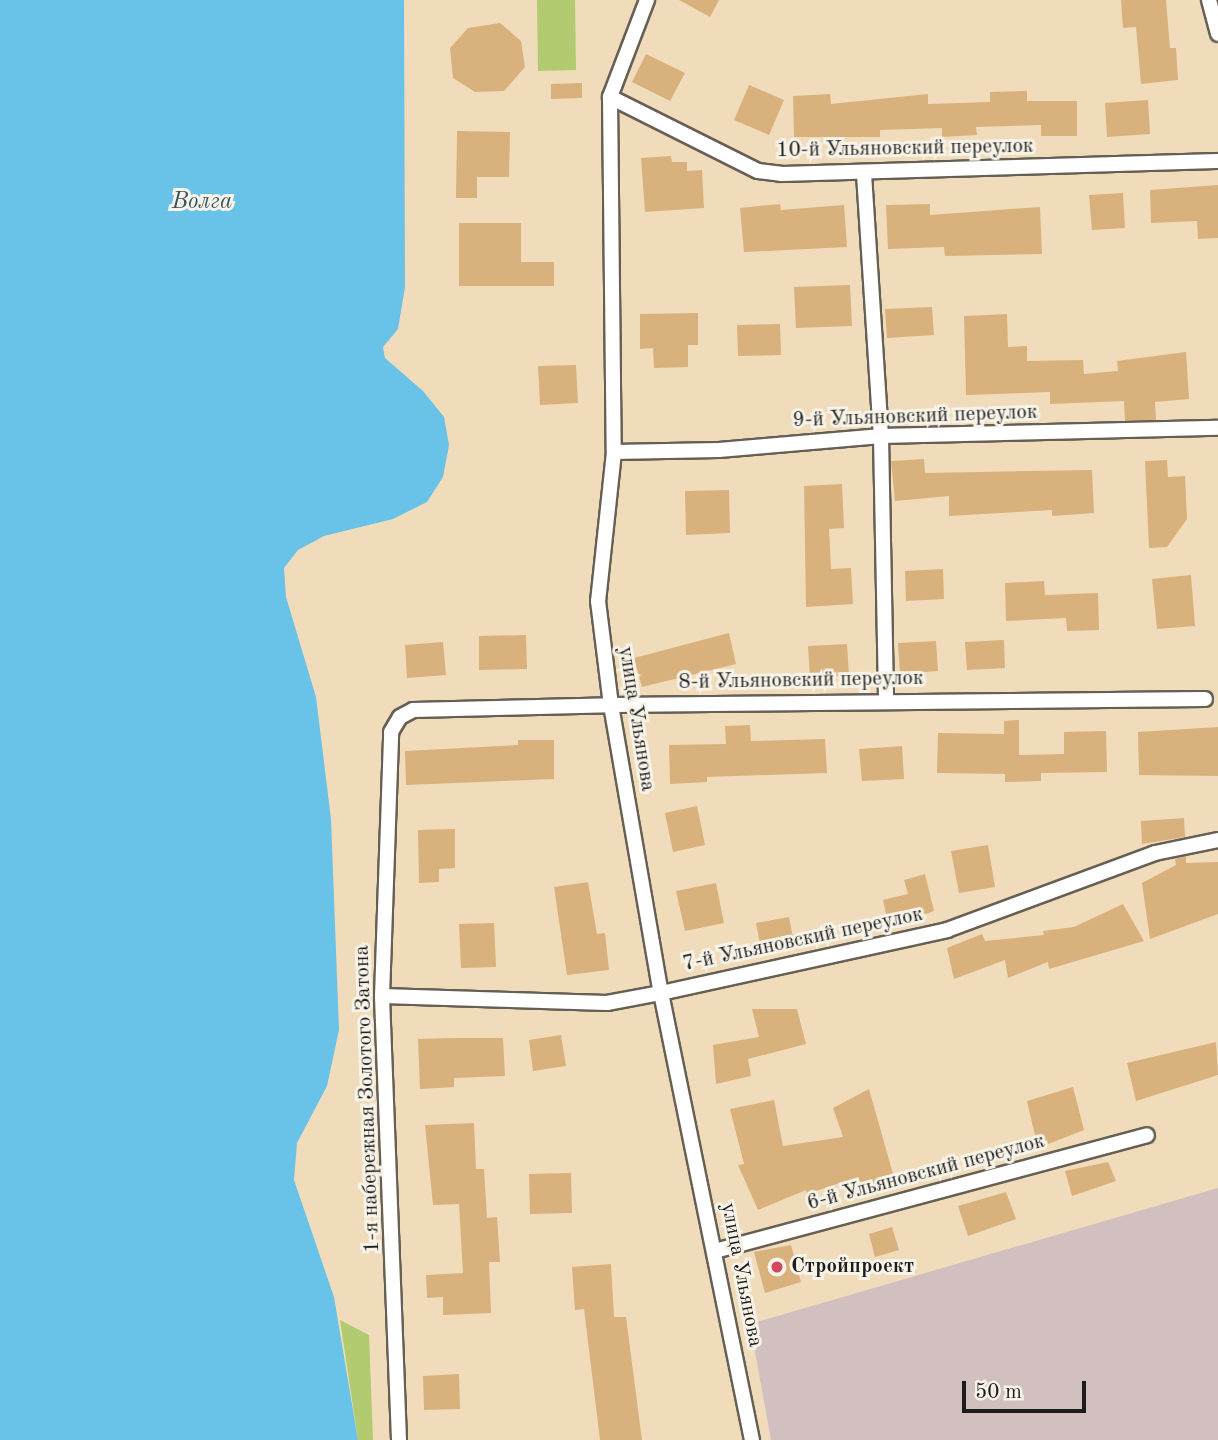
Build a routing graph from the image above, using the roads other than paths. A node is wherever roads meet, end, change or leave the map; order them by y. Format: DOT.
graph roads {
  1 [pos="647,0"];
  2 [pos="1209,0"];
  3 [pos="1218,34"];
  4 [pos="610,97"];
  5 [pos="1218,161"];
  6 [pos="864,174"];
  7 [pos="1218,428"];
  8 [pos="881,436"];
  9 [pos="614,452"];
  10 [pos="1205,699"];
  11 [pos="886,700"];
  12 [pos="611,705"];
  13 [pos="400,717"];
  14 [pos="1218,840"];
  15 [pos="661,993"];
  16 [pos="382,996"];
  17 [pos="1147,1135"];
  18 [pos="715,1251"];
  19 [pos="399,1440"];
  20 [pos="752,1440"];
  1 -- 4 [label="street, улица Ульянова"];
  2 -- 3 [label="street"];
  4 -- 6 [label="street, 10-й Ульяновский переулок"];
  4 -- 9 [label="street, улица Ульянова"];
  5 -- 6 [label="street, 10-й Ульяновский переулок"];
  6 -- 8 [label="street"];
  7 -- 8 [label="street, 9-й Ульяновский переулок"];
  8 -- 9 [label="street, 9-й Ульяновский переулок"];
  8 -- 11 [label="street"];
  9 -- 12 [label="street, улица Ульянова"];
  10 -- 11 [label="street, 8-й Ульяновский переулок"];
  11 -- 12 [label="street, 8-й Ульяновский переулок"];
  12 -- 13 [label="street, 8-й Ульяновский переулок"];
  12 -- 15 [label="street, улица Ульянова"];
  13 -- 16 [label="street, 1-я набережная Золотого Затона"];
  14 -- 15 [label="street, 7-й Ульяновский переулок"];
  15 -- 16 [label="street, 7-й Ульяновский переулок"];
  15 -- 18 [label="street, улица Ульянова"];
  16 -- 19 [label="street, 1-я набережная Золотого Затона"];
  17 -- 18 [label="street, 6-й Ульяновский переулок"];
  18 -- 20 [label="street, улица Ульянова"];
}
